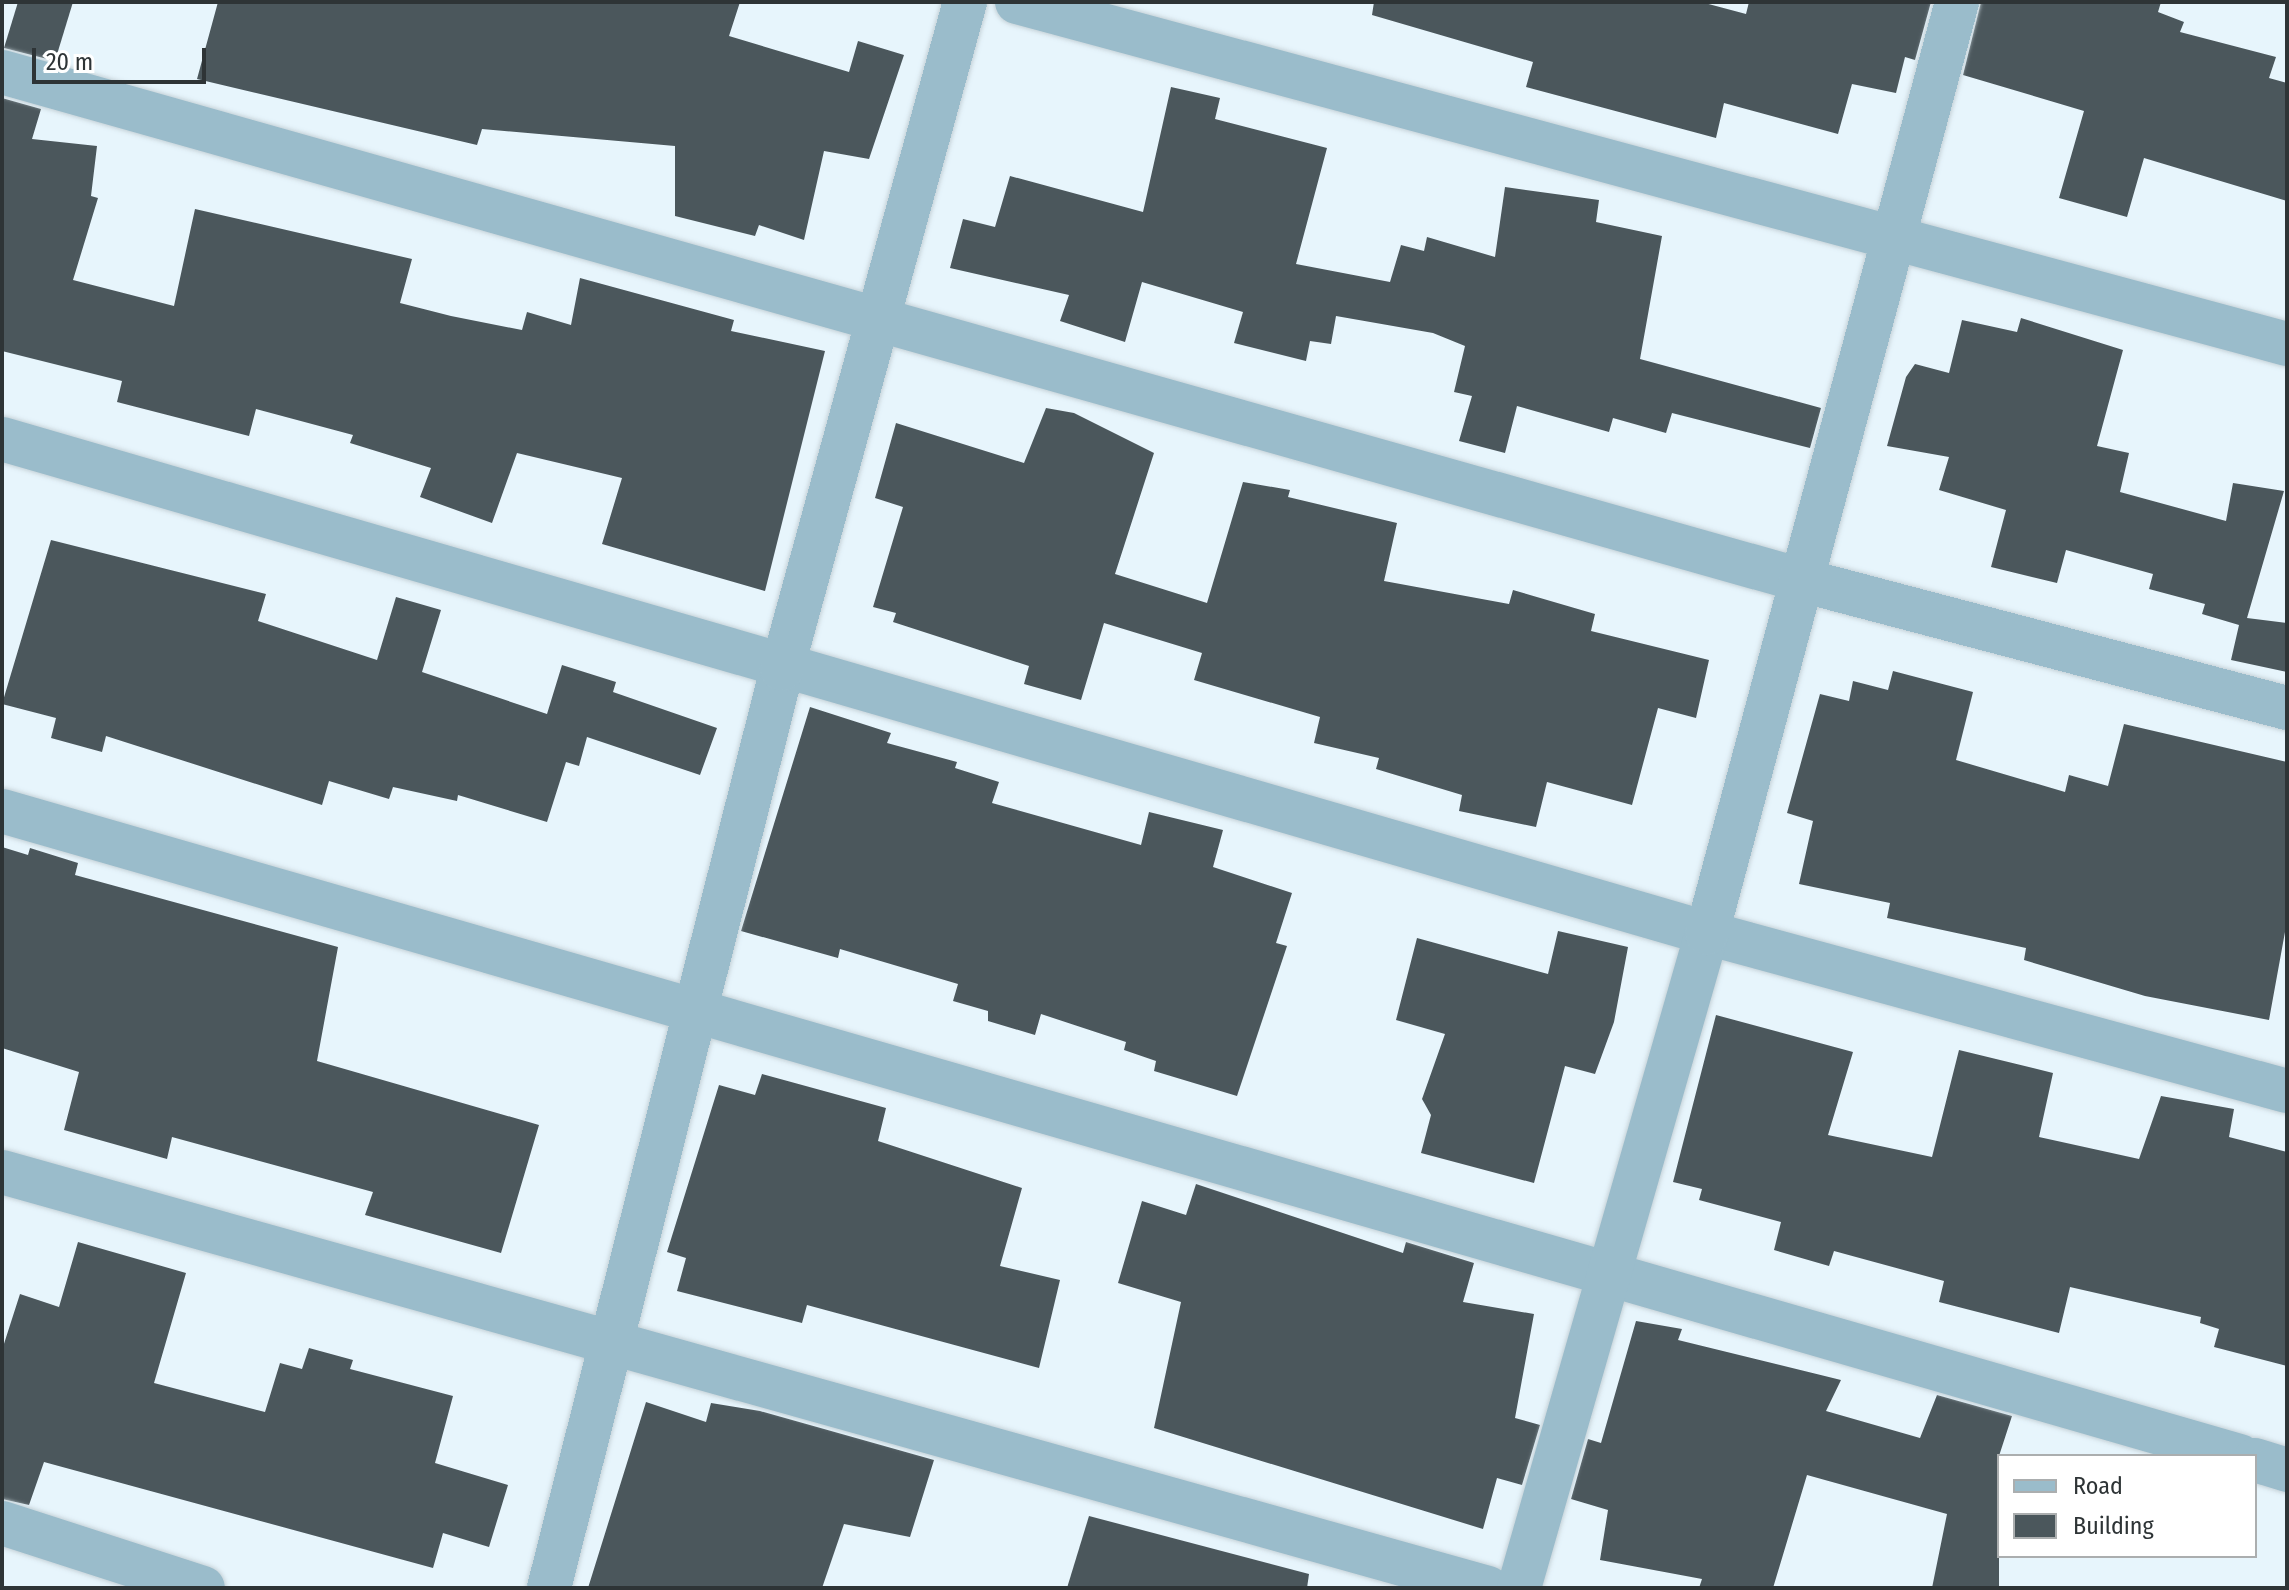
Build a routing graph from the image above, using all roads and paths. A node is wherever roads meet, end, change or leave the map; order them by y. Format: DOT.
graph roads {
  1 [pos="965,2"];
  2 [pos="1017,2"];
  3 [pos="1957,2"];
  4 [pos="2,72"];
  5 [pos="1897,236"];
  6 [pos="883,316"];
  7 [pos="2287,344"];
  8 [pos="2,439"];
  9 [pos="1801,580"];
  10 [pos="782,669"];
  11 [pos="2287,708"];
  12 [pos="2,811"];
  13 [pos="1707,933"];
  14 [pos="693,1013"];
  15 [pos="2287,1091"];
  16 [pos="2,1172"];
  17 [pos="1608,1272"];
  18 [pos="612,1347"];
  19 [pos="2233,1454"];
  20 [pos="2257,1461"];
  21 [pos="2287,1470"];
  22 [pos="2,1523"];
  23 [pos="203,1588"];
  24 [pos="549,1588"];
  25 [pos="1488,1588"];
  26 [pos="1519,1588"];
  1 -- 6 [label="street"];
  2 -- 5 [label="street"];
  3 -- 5 [label="street"];
  4 -- 6 [label="street"];
  5 -- 7 [label="street"];
  5 -- 9 [label="street"];
  6 -- 9 [label="street"];
  6 -- 10 [label="street"];
  8 -- 10 [label="street"];
  9 -- 11 [label="street"];
  9 -- 13 [label="street"];
  10 -- 13 [label="street"];
  10 -- 14 [label="street"];
  12 -- 14 [label="street"];
  13 -- 15 [label="street"];
  13 -- 17 [label="street"];
  14 -- 17 [label="street"];
  14 -- 18 [label="street"];
  16 -- 18 [label="street"];
  17 -- 19 [label="street"];
  17 -- 26 [label="street"];
  18 -- 24 [label="street"];
  18 -- 25 [label="street"];
  20 -- 21 [label="street"];
  22 -- 23 [label="street"];
}
